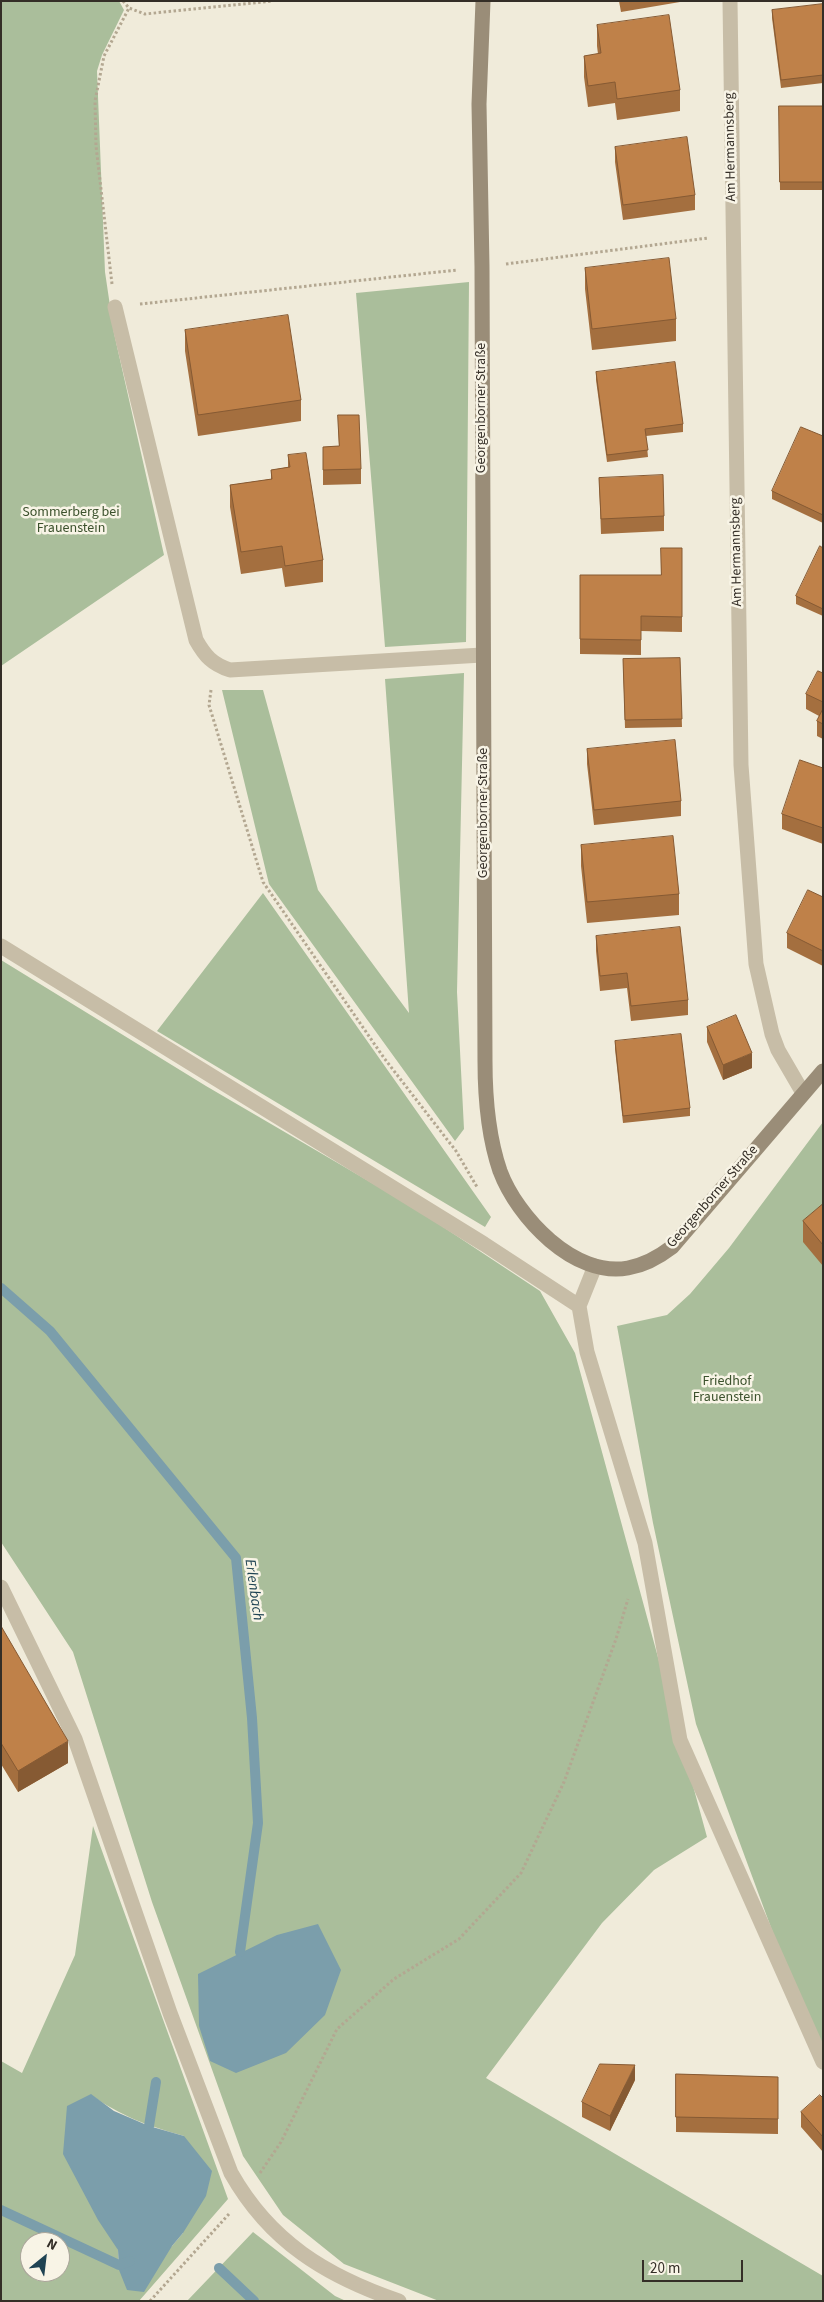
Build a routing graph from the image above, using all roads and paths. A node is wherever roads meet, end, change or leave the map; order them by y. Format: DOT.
graph roads {
  1 [pos="123,1"];
  2 [pos="273,1"];
  3 [pos="483,1"];
  4 [pos="730,1"];
  5 [pos="129,8"];
  6 [pos="690,239"];
  7 [pos="482,267"];
  8 [pos="115,307"];
  9 [pos="482,655"];
  10 [pos="216,665"];
  11 [pos="1,946"];
  12 [pos="823,1071"];
  13 [pos="803,1093"];
  14 [pos="480,1192"];
  15 [pos="595,1266"];
  16 [pos="579,1306"];
  17 [pos="630,1593"];
  18 [pos="3,1594"];
  19 [pos="823,2062"];
  20 [pos="244,2197"];
  21 [pos="150,2301"];
  22 [pos="399,2301"];
  1 -- 5 [label="path"];
  2 -- 5 [label="path"];
  3 -- 7 [label="main road, Georgenborner Straße"];
  4 -- 13 [label="street, Am Hermannsberg"];
  5 -- 8 [label="path"];
  6 -- 7 [label="path"];
  7 -- 8 [label="path"];
  7 -- 9 [label="main road, Georgenborner Straße"];
  8 -- 10 [label="street"];
  9 -- 10 [label="street"];
  9 -- 15 [label="main road, Georgenborner Straße"];
  10 -- 14 [label="path"];
  11 -- 16 [label="street"];
  12 -- 13 [label="main road, Georgenborner Straße"];
  13 -- 15 [label="main road, Georgenborner Straße"];
  15 -- 16 [label="street"];
  16 -- 19 [label="street"];
  17 -- 20 [label="path"];
  18 -- 20 [label="street"];
  20 -- 21 [label="path"];
  20 -- 22 [label="street"];
}
